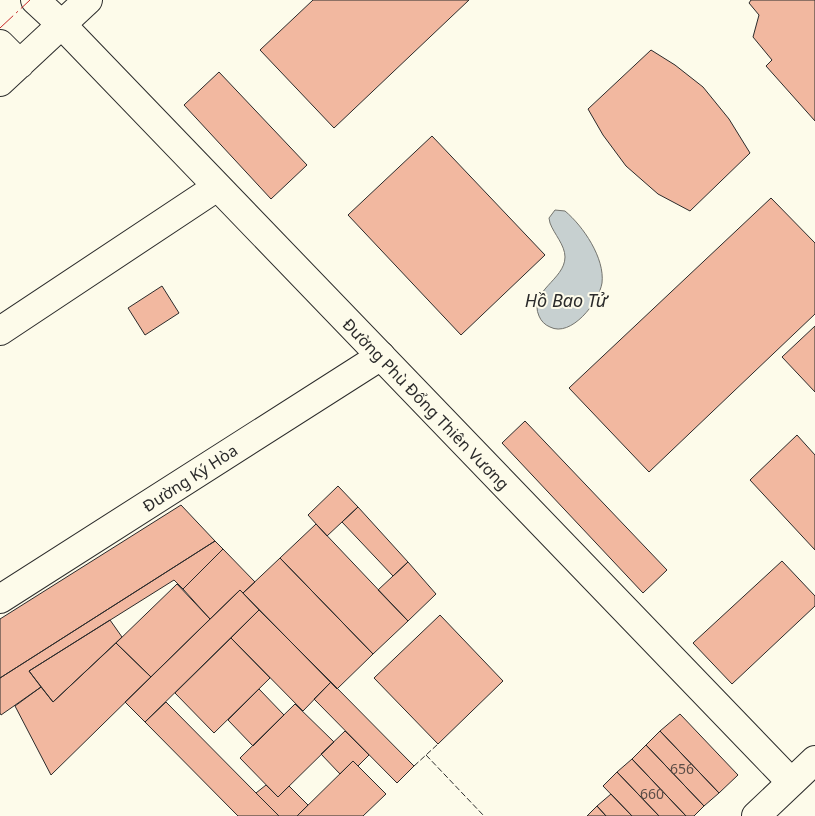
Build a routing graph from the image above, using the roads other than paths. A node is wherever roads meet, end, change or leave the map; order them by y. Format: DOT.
graph roads {
  1 [pos="35,0"];
  2 [pos="88,0"];
  3 [pos="62,25"];
  4 [pos="0,44"];
  5 [pos="20,64"];
  6 [pos="0,82"];
  7 [pos="217,187"];
  8 [pos="0,331"];
  9 [pos="381,356"];
  10 [pos="0,599"];
  11 [pos="815,760"];
  12 [pos="791,782"];
  13 [pos="756,816"];
  1 -- 3 [label="street, Đường Phù Đổng Thiên Vương"];
  2 -- 3 [label="street"];
  3 -- 5 [label="street"];
  3 -- 7 [label="street, Đường Phù Đổng Thiên Vương"];
  4 -- 5 [label="street"];
  5 -- 6 [label="street"];
  7 -- 8 [label="street"];
  7 -- 9 [label="street, Đường Phù Đổng Thiên Vương"];
  9 -- 10 [label="street, Đường Ký Hòa"];
  9 -- 12 [label="street, Đường Phù Đổng Thiên Vương"];
  11 -- 12 [label="street"];
  12 -- 13 [label="street"];
}
